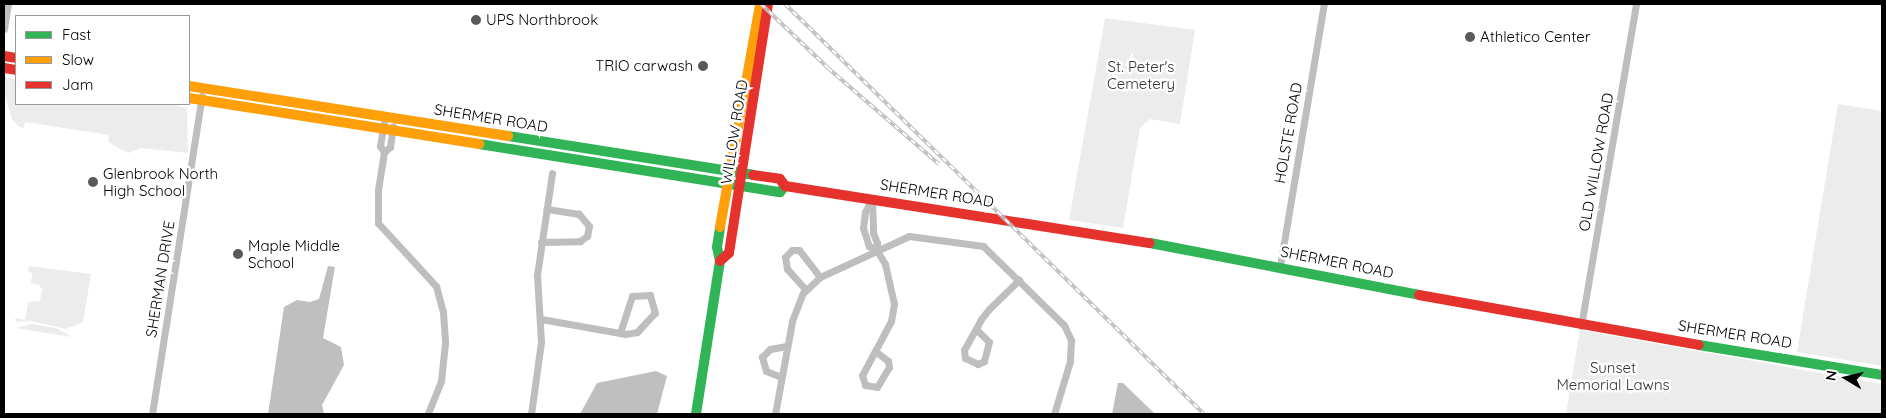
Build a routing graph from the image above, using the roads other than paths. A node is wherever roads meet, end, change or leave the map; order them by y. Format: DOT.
graph roads {
  1 [pos="8,4"];
  2 [pos="760,4"];
  3 [pos="768,4"];
  4 [pos="1324,4"];
  5 [pos="1636,4"];
  6 [pos="4,29"];
  7 [pos="190,86"];
  8 [pos="204,88"];
  9 [pos="190,98"];
  10 [pos="202,100"];
  11 [pos="390,117"];
  12 [pos="388,130"];
  13 [pos="730,171"];
  14 [pos="552,173"];
  15 [pos="743,173"];
  16 [pos="728,184"];
  17 [pos="740,186"];
  18 [pos="785,186"];
  19 [pos="872,198"];
  20 [pos="546,209"];
  21 [pos="541,242"];
  22 [pos="876,249"];
  23 [pos="720,261"];
  24 [pos="1280,266"];
  25 [pos="820,277"];
  26 [pos="1019,280"];
  27 [pos="806,290"];
  28 [pos="542,319"];
  29 [pos="1581,326"];
  30 [pos="976,329"];
  31 [pos="620,333"];
  32 [pos="787,346"];
  33 [pos="875,351"];
  34 [pos="1882,375"];
  35 [pos="781,377"];
  36 [pos="152,414"];
  37 [pos="428,414"];
  38 [pos="531,414"];
  39 [pos="696,414"];
  40 [pos="775,414"];
  41 [pos="1054,414"];
  1 -- 6 [label="street"];
  2 -- 13 [label="main road, WILLOW ROAD"];
  3 -- 15 [label="main road, WILLOW ROAD"];
  4 -- 24 [label="street, HOLSTE ROAD"];
  5 -- 29 [label="street, OLD WILLOW ROAD"];
  7 -- 8 [label="main road, SHERMER ROAD"];
  8 -- 10 [label="street, SHERMAN DRIVE"];
  8 -- 11 [label="main road, SHERMER ROAD"];
  9 -- 10 [label="main road, SHERMER ROAD"];
  10 -- 12 [label="main road, SHERMER ROAD"];
  10 -- 36 [label="street, SHERMAN DRIVE"];
  11 -- 12 [label="street"];
  11 -- 13 [label="main road, SHERMER ROAD"];
  12 -- 16 [label="main road, SHERMER ROAD"];
  12 -- 37 [label="street"];
  13 -- 15 [label="main road, SHERMER ROAD"];
  13 -- 16 [label="main road, WILLOW ROAD"];
  14 -- 20 [label="street"];
  15 -- 17 [label="main road, WILLOW ROAD"];
  15 -- 18 [label="main road, SHERMER ROAD"];
  16 -- 17 [label="main road, SHERMER ROAD"];
  16 -- 23 [label="main road, WILLOW ROAD"];
  17 -- 18 [label="main road, SHERMER ROAD"];
  17 -- 23 [label="main road, WILLOW ROAD"];
  18 -- 19 [label="main road, SHERMER ROAD"];
  19 -- 22 [label="street"];
  19 -- 24 [label="main road, SHERMER ROAD"];
  20 -- 21 [label="street"];
  20 -- 21 [label="street"];
  21 -- 28 [label="street"];
  22 -- 25 [label="street"];
  22 -- 26 [label="street"];
  22 -- 33 [label="street"];
  23 -- 39 [label="main road, WILLOW ROAD"];
  24 -- 29 [label="main road, SHERMER ROAD"];
  25 -- 27 [label="street"];
  25 -- 27 [label="street"];
  26 -- 30 [label="street"];
  26 -- 41 [label="street"];
  27 -- 32 [label="street"];
  28 -- 31 [label="street"];
  28 -- 38 [label="street"];
  29 -- 34 [label="main road, SHERMER ROAD"];
  30 -- 30 [label="street"];
  31 -- 31 [label="street"];
  32 -- 35 [label="street"];
  32 -- 35 [label="street"];
  33 -- 33 [label="street"];
  35 -- 40 [label="street"];
}
